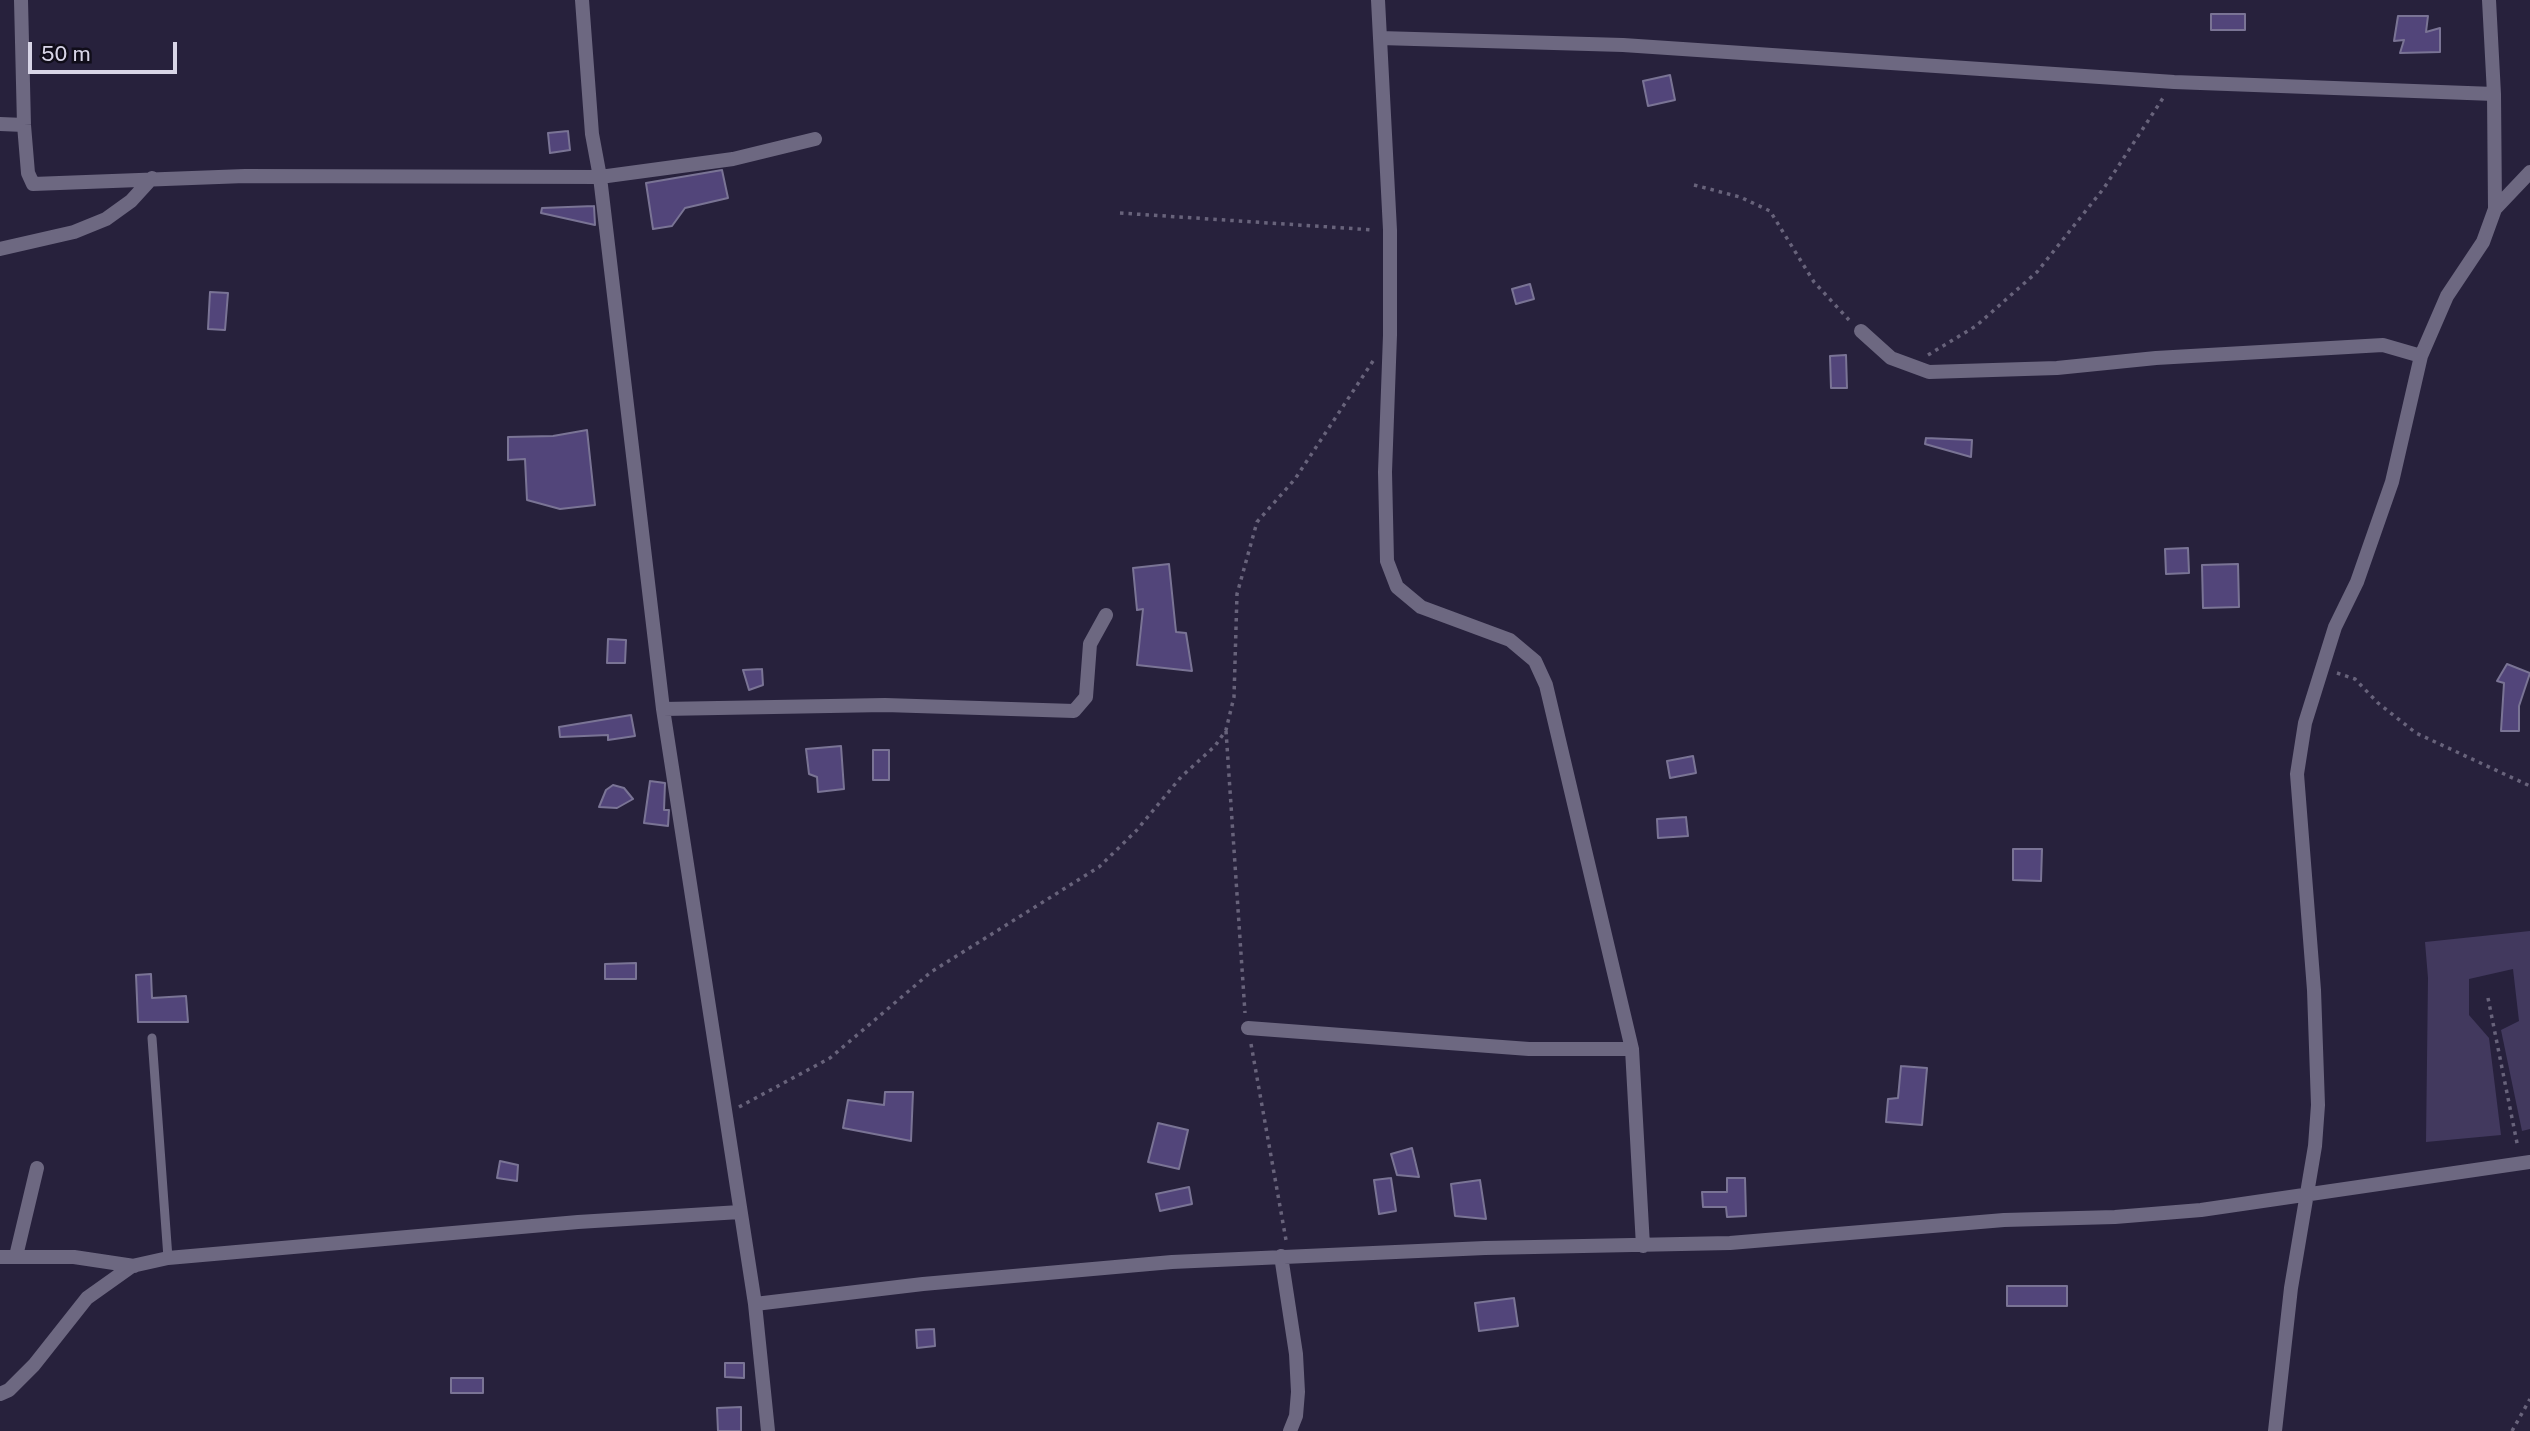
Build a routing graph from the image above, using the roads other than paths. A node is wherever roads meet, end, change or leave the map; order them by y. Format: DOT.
graph roads {
  1 [pos="21,0"];
  2 [pos="582,0"];
  3 [pos="1378,0"];
  4 [pos="2489,0"];
  5 [pos="1380,38"];
  6 [pos="2494,94"];
  7 [pos="0,124"];
  8 [pos="24,125"];
  9 [pos="815,139"];
  10 [pos="2530,172"];
  11 [pos="600,177"];
  12 [pos="152,178"];
  13 [pos="2494,209"];
  14 [pos="0,249"];
  15 [pos="1861,331"];
  16 [pos="2421,356"];
  17 [pos="1106,615"];
  18 [pos="663,709"];
  19 [pos="1248,1028"];
  20 [pos="152,1038"];
  21 [pos="1632,1049"];
  22 [pos="2525,1163"];
  23 [pos="37,1168"];
  24 [pos="2306,1194"];
  25 [pos="740,1212"];
  26 [pos="1643,1246"];
  27 [pos="16,1256"];
  28 [pos="1285,1256"];
  29 [pos="0,1257"];
  30 [pos="169,1258"];
  31 [pos="134,1266"];
  32 [pos="755,1304"];
  33 [pos="0,1394"];
  34 [pos="768,1431"];
  35 [pos="1290,1431"];
  36 [pos="2275,1431"];
  1 -- 8 [label="street"];
  2 -- 11 [label="street"];
  3 -- 5 [label="street"];
  4 -- 6 [label="street"];
  5 -- 6 [label="street"];
  5 -- 21 [label="street"];
  6 -- 13 [label="street"];
  7 -- 8 [label="street"];
  8 -- 12 [label="street"];
  9 -- 11 [label="street"];
  10 -- 13 [label="street"];
  11 -- 12 [label="street"];
  11 -- 18 [label="street"];
  12 -- 14 [label="street"];
  13 -- 16 [label="street"];
  15 -- 16 [label="street"];
  16 -- 24 [label="street"];
  17 -- 18 [label="street"];
  18 -- 25 [label="street"];
  19 -- 21 [label="street"];
  20 -- 30 [label="lane"];
  21 -- 26 [label="street"];
  22 -- 24 [label="street"];
  23 -- 27 [label="street"];
  24 -- 26 [label="street"];
  24 -- 36 [label="street"];
  25 -- 30 [label="street"];
  25 -- 32 [label="street"];
  26 -- 28 [label="street"];
  27 -- 29 [label="street"];
  27 -- 31 [label="street"];
  28 -- 32 [label="street"];
  28 -- 35 [label="street"];
  30 -- 31 [label="street"];
  31 -- 33 [label="street"];
  32 -- 34 [label="street"];
}
